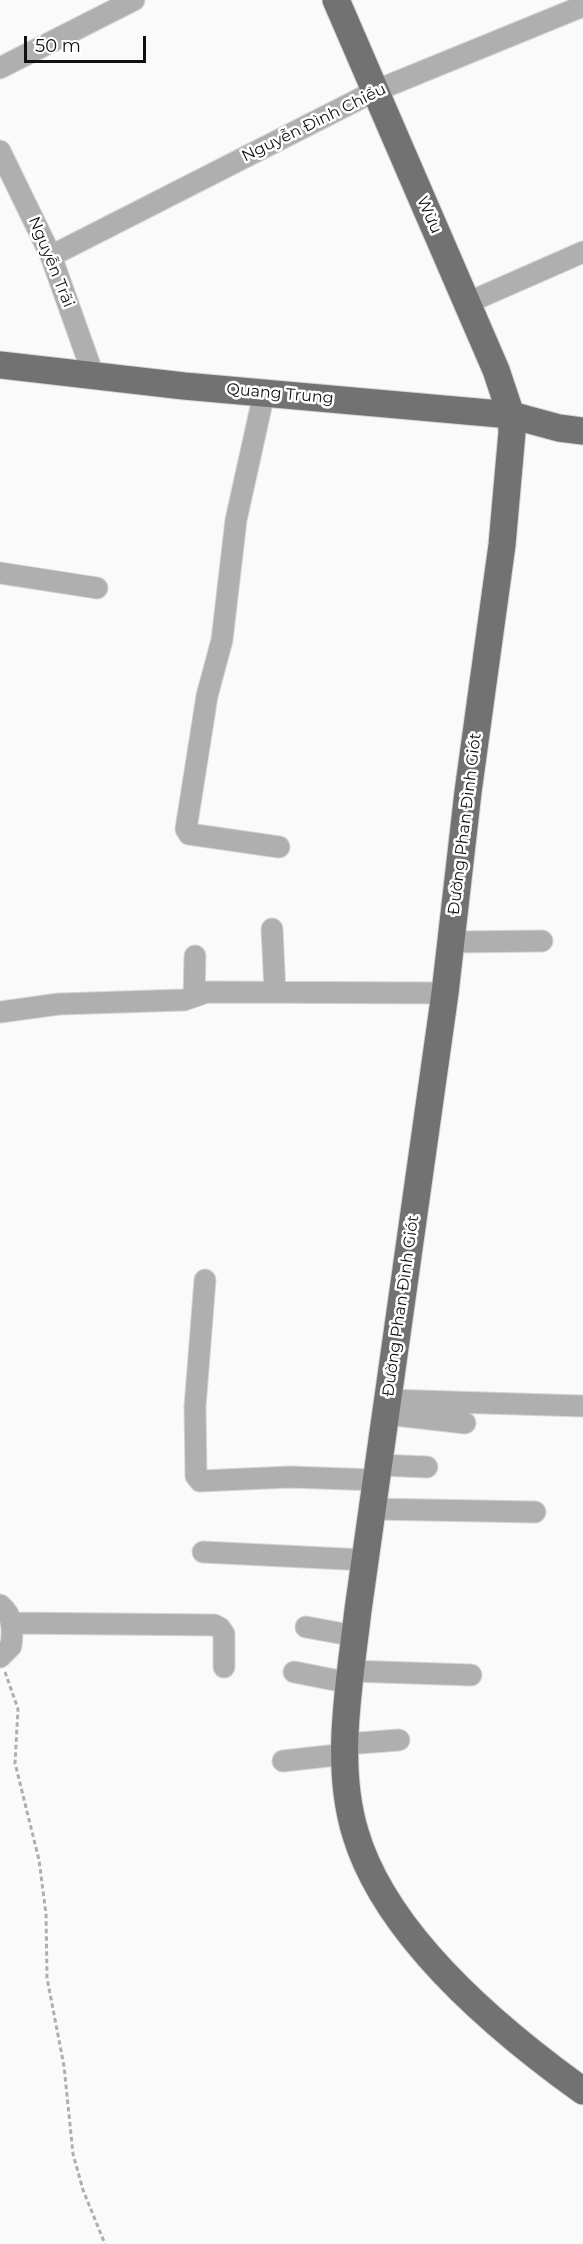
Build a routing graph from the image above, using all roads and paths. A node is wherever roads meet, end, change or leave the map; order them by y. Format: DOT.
graph roads {
  1 [pos="134,0"];
  2 [pos="336,0"];
  3 [pos="583,6"];
  4 [pos="0,68"];
  5 [pos="375,91"];
  6 [pos="0,151"];
  7 [pos="583,252"];
  8 [pos="51,256"];
  9 [pos="467,303"];
  10 [pos="0,365"];
  11 [pos="94,377"];
  12 [pos="0,381"];
  13 [pos="261,407"];
  14 [pos="511,424"];
  15 [pos="571,429"];
  16 [pos="0,573"];
  17 [pos="97,588"];
  18 [pos="279,847"];
  19 [pos="272,928"];
  20 [pos="542,941"];
  21 [pos="451,942"];
  22 [pos="195,956"];
  23 [pos="274,992"];
  24 [pos="445,993"];
  25 [pos="194,996"];
  26 [pos="0,1012"];
  27 [pos="206,1280"];
  28 [pos="583,1406"];
  29 [pos="387,1407"];
  30 [pos="465,1423"];
  31 [pos="427,1467"];
  32 [pos="378,1472"];
  33 [pos="372,1509"];
  34 [pos="535,1512"];
  35 [pos="203,1552"];
  36 [pos="365,1560"];
  37 [pos="0,1605"];
  38 [pos="11,1623"];
  39 [pos="306,1627"];
  40 [pos="355,1636"];
  41 [pos="2,1663"];
  42 [pos="224,1668"];
  43 [pos="294,1672"];
  44 [pos="471,1675"];
  45 [pos="350,1677"];
  46 [pos="399,1740"];
  47 [pos="346,1749"];
  48 [pos="283,1761"];
  49 [pos="583,2091"];
  50 [pos="105,2244"];
  1 -- 4 [label="street"];
  2 -- 5 [label="main road, Wừu"];
  3 -- 5 [label="street, Nguyễn Đình Chiểu"];
  5 -- 8 [label="street, Nguyễn Đình Chiểu"];
  5 -- 9 [label="main road, Wừu"];
  6 -- 8 [label="street, Nguyễn Trãi"];
  7 -- 9 [label="street"];
  8 -- 11 [label="street, Nguyễn Trãi"];
  9 -- 14 [label="main road, Wừu"];
  10 -- 11 [label="main road, Quang Trung"];
  11 -- 14 [label="main road, Quang Trung"];
  12 -- 13 [label="main road, Quang Trung"];
  13 -- 14 [label="main road, Quang Trung"];
  13 -- 18 [label="street"];
  14 -- 15 [label="main road, Quang Trung"];
  14 -- 21 [label="main road, Đường Phan Đình Giót"];
  16 -- 17 [label="street"];
  19 -- 23 [label="street"];
  20 -- 21 [label="street"];
  21 -- 24 [label="main road, Đường Phan Đình Giót"];
  22 -- 25 [label="street"];
  23 -- 24 [label="street"];
  23 -- 25 [label="street"];
  24 -- 29 [label="main road, Đường Phan Đình Giót"];
  25 -- 26 [label="street"];
  27 -- 32 [label="street"];
  28 -- 29 [label="street"];
  29 -- 30 [label="street"];
  29 -- 32 [label="main road, Đường Phan Đình Giót"];
  31 -- 32 [label="street"];
  32 -- 33 [label="main road, Đường Phan Đình Giót"];
  33 -- 34 [label="street"];
  33 -- 36 [label="main road, Đường Phan Đình Giót"];
  35 -- 36 [label="street"];
  36 -- 40 [label="main road, Đường Phan Đình Giót"];
  37 -- 38 [label="street"];
  38 -- 41 [label="street"];
  38 -- 42 [label="street"];
  39 -- 40 [label="street"];
  40 -- 45 [label="main road, Đường Phan Đình Giót"];
  41 -- 50 [label="path"];
  43 -- 45 [label="street"];
  44 -- 45 [label="street"];
  45 -- 47 [label="main road, Đường Phan Đình Giót"];
  46 -- 47 [label="street"];
  47 -- 48 [label="street"];
  47 -- 49 [label="main road, Đường Phan Đình Giót"];
}
